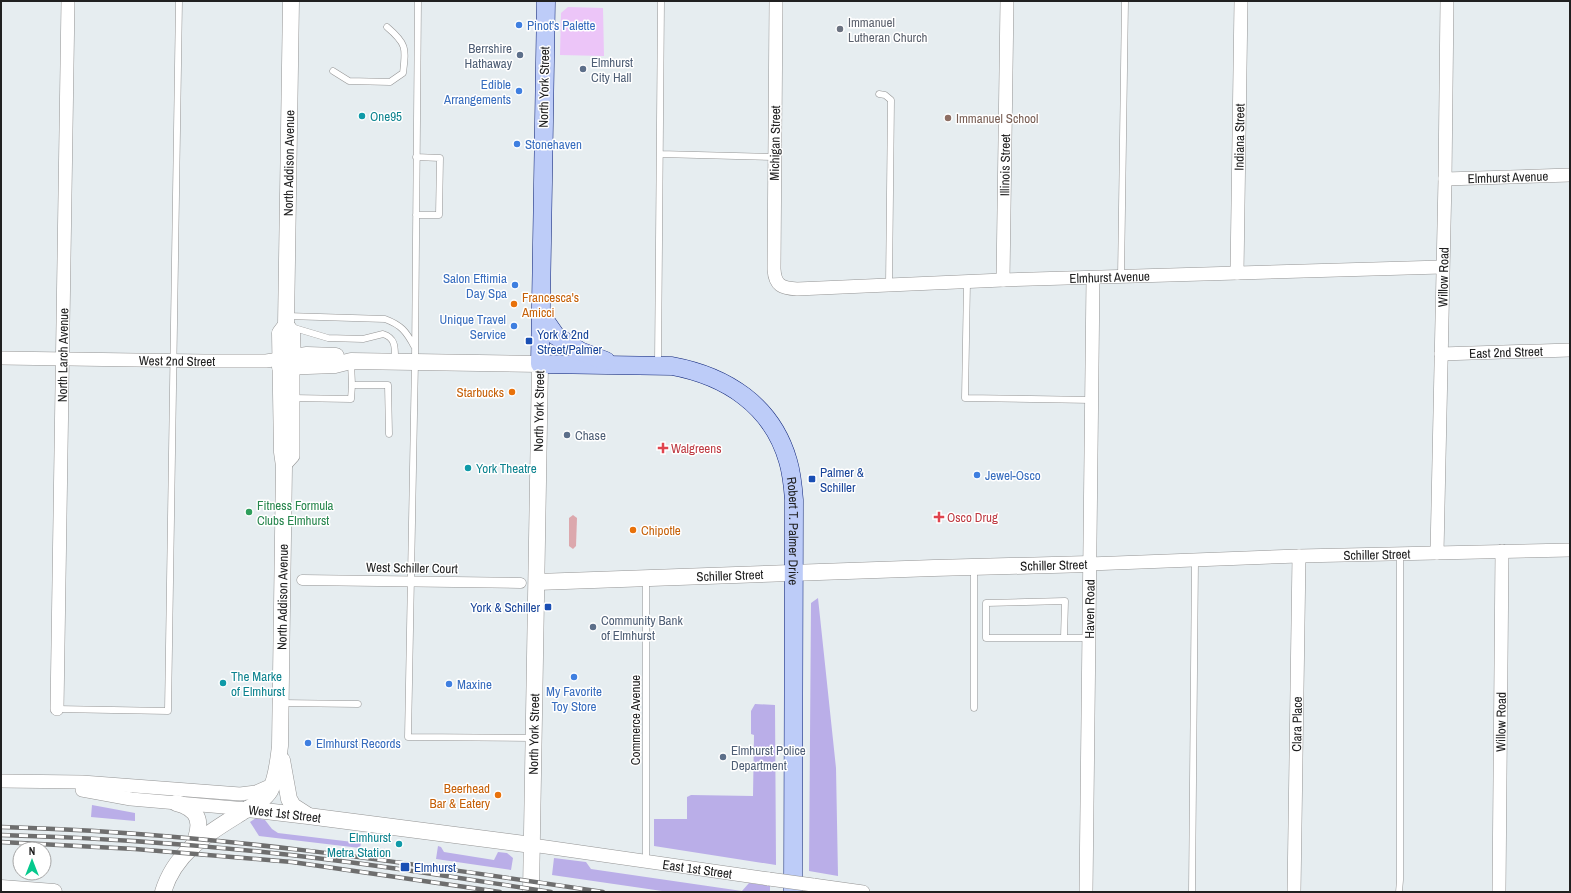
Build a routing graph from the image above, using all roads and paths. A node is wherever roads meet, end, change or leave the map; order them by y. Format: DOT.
graph roads {
  1 [pos="68,1"];
  2 [pos="179,1"];
  3 [pos="291,1"];
  4 [pos="418,1"];
  5 [pos="546,1"];
  6 [pos="662,1"];
  7 [pos="776,1"];
  8 [pos="1007,1"];
  9 [pos="1125,1"];
  10 [pos="1241,1"];
  11 [pos="1447,1"];
  12 [pos="387,27"];
  13 [pos="333,70"];
  14 [pos="879,94"];
  15 [pos="660,154"];
  16 [pos="416,157"];
  17 [pos="775,157"];
  18 [pos="1570,175"];
  19 [pos="1445,179"];
  20 [pos="416,215"];
  21 [pos="1442,267"];
  22 [pos="1237,273"];
  23 [pos="1121,277"];
  24 [pos="1093,278"];
  25 [pos="1003,280"];
  26 [pos="967,282"];
  27 [pos="779,284"];
  28 [pos="890,285"];
  29 [pos="540,313"];
  30 [pos="286,321"];
  31 [pos="1570,350"];
  32 [pos="415,354"];
  33 [pos="1441,354"];
  34 [pos="1,358"];
  35 [pos="63,359"];
  36 [pos="174,360"];
  37 [pos="351,360"];
  38 [pos="395,361"];
  39 [pos="286,363"];
  40 [pos="540,364"];
  41 [pos="618,365"];
  42 [pos="658,365"];
  43 [pos="352,385"];
  44 [pos="287,398"];
  45 [pos="1092,400"];
  46 [pos="388,434"];
  47 [pos="1570,550"];
  48 [pos="1502,551"];
  49 [pos="1437,553"];
  50 [pos="1400,554"];
  51 [pos="1298,556"];
  52 [pos="1195,561"];
  53 [pos="1089,564"];
  54 [pos="974,567"];
  55 [pos="794,573"];
  56 [pos="646,579"];
  57 [pos="302,580"];
  58 [pos="411,582"];
  59 [pos="529,582"];
  60 [pos="974,603"];
  61 [pos="986,603"];
  62 [pos="1064,638"];
  63 [pos="1088,638"];
  64 [pos="280,703"];
  65 [pos="358,704"];
  66 [pos="974,708"];
  67 [pos="57,709"];
  68 [pos="534,738"];
  69 [pos="280,746"];
  70 [pos="1,781"];
  71 [pos="37,782"];
  72 [pos="272,785"];
  73 [pos="176,803"];
  74 [pos="247,809"];
  75 [pos="308,816"];
  76 [pos="532,845"];
  77 [pos="193,846"];
  78 [pos="646,862"];
  79 [pos="1,888"];
  80 [pos="54,892"];
  81 [pos="163,892"];
  82 [pos="531,892"];
  83 [pos="793,892"];
  84 [pos="862,892"];
  85 [pos="1086,892"];
  86 [pos="1192,892"];
  87 [pos="1294,892"];
  88 [pos="1399,892"];
  89 [pos="1499,892"];
  1 -- 35 [label="street, North Larch Avenue"];
  2 -- 36 [label="lane"];
  3 -- 30 [label="street, North Addison Avenue"];
  4 -- 16 [label="lane"];
  5 -- 29 [label="main road, North York Street"];
  6 -- 15 [label="lane"];
  7 -- 17 [label="street, Michigan Street"];
  8 -- 25 [label="street, Illinois Street"];
  9 -- 23 [label="lane"];
  10 -- 22 [label="street, Indiana Street"];
  11 -- 19 [label="street, Willow Road"];
  12 -- 13 [label="lane"];
  14 -- 28 [label="lane"];
  15 -- 17 [label="lane"];
  15 -- 42 [label="lane"];
  16 -- 20 [label="lane"];
  16 -- 20 [label="lane"];
  17 -- 27 [label="street, Michigan Street"];
  18 -- 19 [label="street, Elmhurst Avenue"];
  19 -- 21 [label="street, Willow Road"];
  20 -- 32 [label="lane"];
  21 -- 22 [label="street, Elmhurst Avenue"];
  21 -- 33 [label="street, Willow Road"];
  22 -- 23 [label="street, Elmhurst Avenue"];
  23 -- 24 [label="street, Elmhurst Avenue"];
  24 -- 25 [label="street, Elmhurst Avenue"];
  24 -- 45 [label="street, Haven Road"];
  25 -- 26 [label="street, Elmhurst Avenue"];
  26 -- 28 [label="street, Elmhurst Avenue"];
  26 -- 45 [label="lane"];
  27 -- 28 [label="street, Elmhurst Avenue"];
  29 -- 40 [label="main road, North York Street"];
  29 -- 41 [label="main road"];
  30 -- 32 [label="lane"];
  30 -- 38 [label="lane"];
  30 -- 39 [label="street, North Addison Avenue"];
  31 -- 33 [label="street, East 2nd Street"];
  32 -- 38 [label="street, West 2nd Street"];
  32 -- 40 [label="street, West 2nd Street"];
  32 -- 58 [label="lane"];
  33 -- 49 [label="street, Willow Road"];
  34 -- 35 [label="street, West 2nd Street"];
  35 -- 36 [label="street, West 2nd Street"];
  35 -- 67 [label="street, North Larch Avenue"];
  36 -- 39 [label="street, West 2nd Street"];
  36 -- 67 [label="lane"];
  37 -- 38 [label="street, West 2nd Street"];
  37 -- 39 [label="street, West 2nd Street"];
  37 -- 43 [label="lane"];
  39 -- 44 [label="street, North Addison Avenue"];
  40 -- 41 [label="main road, Robert T. Palmer Drive"];
  40 -- 59 [label="street, North York Street"];
  41 -- 42 [label="main road, Robert T. Palmer Drive"];
  42 -- 55 [label="main road, Robert T. Palmer Drive"];
  43 -- 44 [label="lane"];
  43 -- 46 [label="lane"];
  44 -- 64 [label="street, North Addison Avenue"];
  45 -- 53 [label="street, Haven Road"];
  47 -- 48 [label="street, Schiller Street"];
  48 -- 49 [label="street, Schiller Street"];
  48 -- 89 [label="street, Willow Road"];
  49 -- 50 [label="street, Schiller Street"];
  50 -- 51 [label="street, Schiller Street"];
  50 -- 88 [label="lane"];
  51 -- 52 [label="street, Schiller Street"];
  51 -- 87 [label="street, Clara Place"];
  52 -- 53 [label="street, Schiller Street"];
  52 -- 86 [label="lane"];
  53 -- 54 [label="street, Schiller Street"];
  53 -- 63 [label="street, Haven Road"];
  54 -- 55 [label="street, Schiller Street"];
  54 -- 60 [label="lane"];
  55 -- 56 [label="street, Schiller Street"];
  55 -- 83 [label="main road, Robert T. Palmer Drive"];
  56 -- 59 [label="street, Schiller Street"];
  56 -- 78 [label="lane, Commerce Avenue"];
  57 -- 58 [label="street, West Schiller Court"];
  58 -- 59 [label="street, West Schiller Court"];
  58 -- 68 [label="lane"];
  59 -- 68 [label="street, North York Street"];
  60 -- 61 [label="lane"];
  60 -- 66 [label="lane"];
  61 -- 62 [label="lane"];
  61 -- 62 [label="lane"];
  62 -- 63 [label="lane"];
  63 -- 85 [label="street, Haven Road"];
  64 -- 65 [label="lane"];
  64 -- 69 [label="street, North Addison Avenue"];
  68 -- 76 [label="street, North York Street"];
  69 -- 72 [label="street, North Addison Avenue"];
  69 -- 75 [label="street"];
  70 -- 71 [label="street, West 1st Street"];
  71 -- 72 [label="street, West 1st Street"];
  71 -- 73 [label="street, West 1st Street"];
  72 -- 74 [label="street, North Addison Avenue"];
  73 -- 74 [label="street, West 1st Street"];
  73 -- 77 [label="street"];
  74 -- 75 [label="street, West 1st Street"];
  74 -- 77 [label="street, North Addison Avenue"];
  75 -- 76 [label="street, West 1st Street"];
  76 -- 78 [label="street, East 1st Street"];
  76 -- 82 [label="street, North York Street"];
  77 -- 81 [label="street, North Addison Avenue"];
  78 -- 84 [label="street, East 1st Street, bridge"];
  79 -- 80 [label="street"];
}
